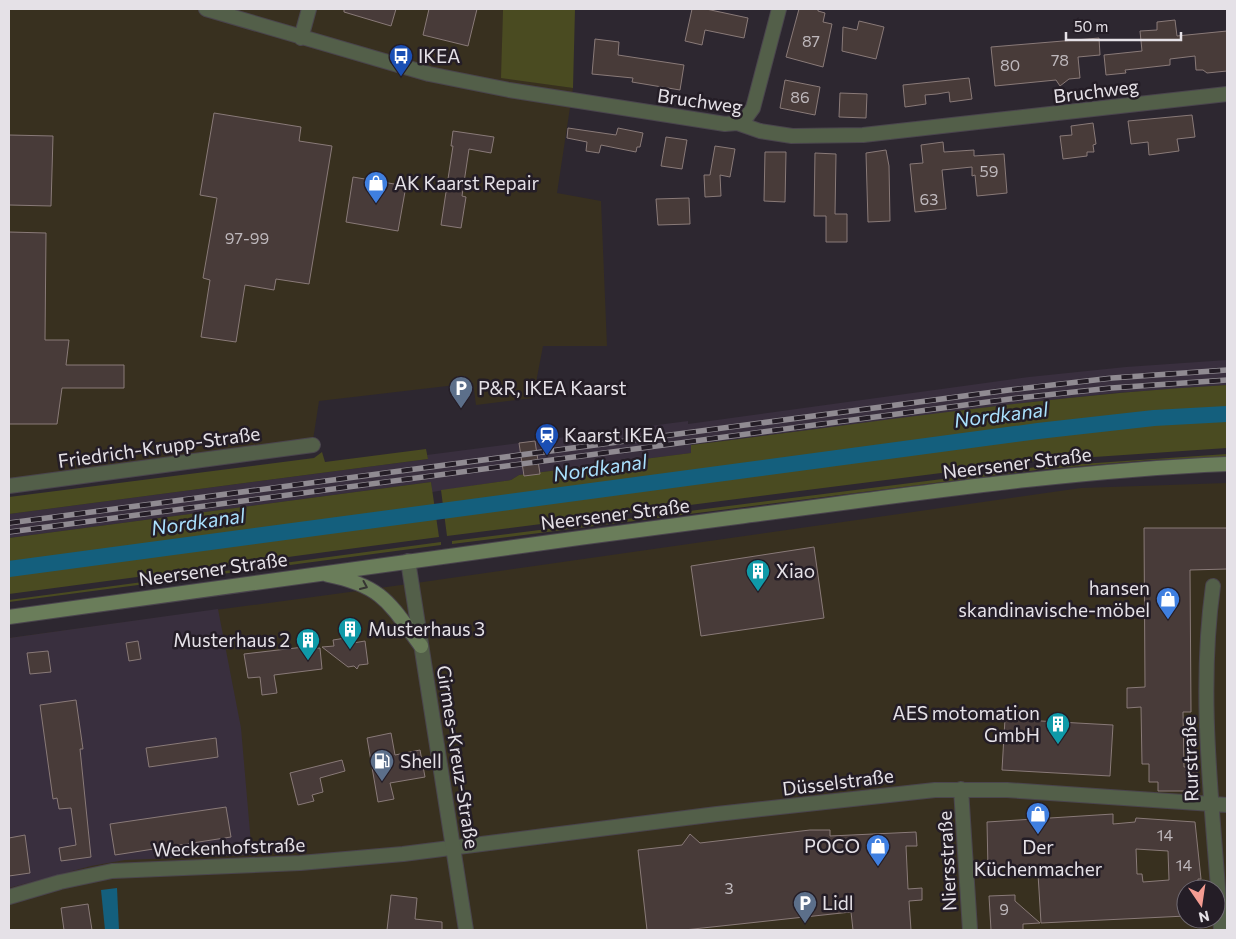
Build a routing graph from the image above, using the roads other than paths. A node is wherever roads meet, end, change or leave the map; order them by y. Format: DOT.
graph roads {
  1 [pos="206,9"];
  2 [pos="309,9"];
  3 [pos="779,9"];
  4 [pos="301,38"];
  5 [pos="1227,94"];
  6 [pos="737,123"];
  7 [pos="313,445"];
  8 [pos="1227,464"];
  9 [pos="9,486"];
  10 [pos="408,561"];
  11 [pos="317,573"];
  12 [pos="1213,586"];
  13 [pos="9,617"];
  14 [pos="421,646"];
  15 [pos="961,788"];
  16 [pos="1210,805"];
  17 [pos="1227,805"];
  18 [pos="454,848"];
  19 [pos="9,897"];
  20 [pos="466,930"];
  21 [pos="970,930"];
  22 [pos="1221,930"];
  1 -- 4 [label="street, Bruchweg"];
  2 -- 4 [label="street"];
  3 -- 6 [label="street"];
  4 -- 6 [label="street, Bruchweg"];
  5 -- 6 [label="street, Bruchweg"];
  7 -- 9 [label="street, Friedrich-Krupp-Straße"];
  8 -- 10 [label="main road, Neersener Straße"];
  10 -- 11 [label="main road, Neersener Straße"];
  10 -- 14 [label="street, Girmes-Kreuz-Straße"];
  11 -- 13 [label="main road, Neersener Straße"];
  11 -- 14 [label="main road, one-way"];
  12 -- 16 [label="street, Rurstraße"];
  14 -- 18 [label="street, Girmes-Kreuz-Straße"];
  15 -- 16 [label="street, Düsselstraße"];
  15 -- 18 [label="street, Düsselstraße"];
  15 -- 21 [label="street, Niersstraße"];
  16 -- 17 [label="street, Düsselstraße"];
  16 -- 22 [label="street, Rurstraße"];
  18 -- 19 [label="street, Weckenhofstraße"];
  18 -- 20 [label="street, Girmes-Kreuz-Straße"];
}
